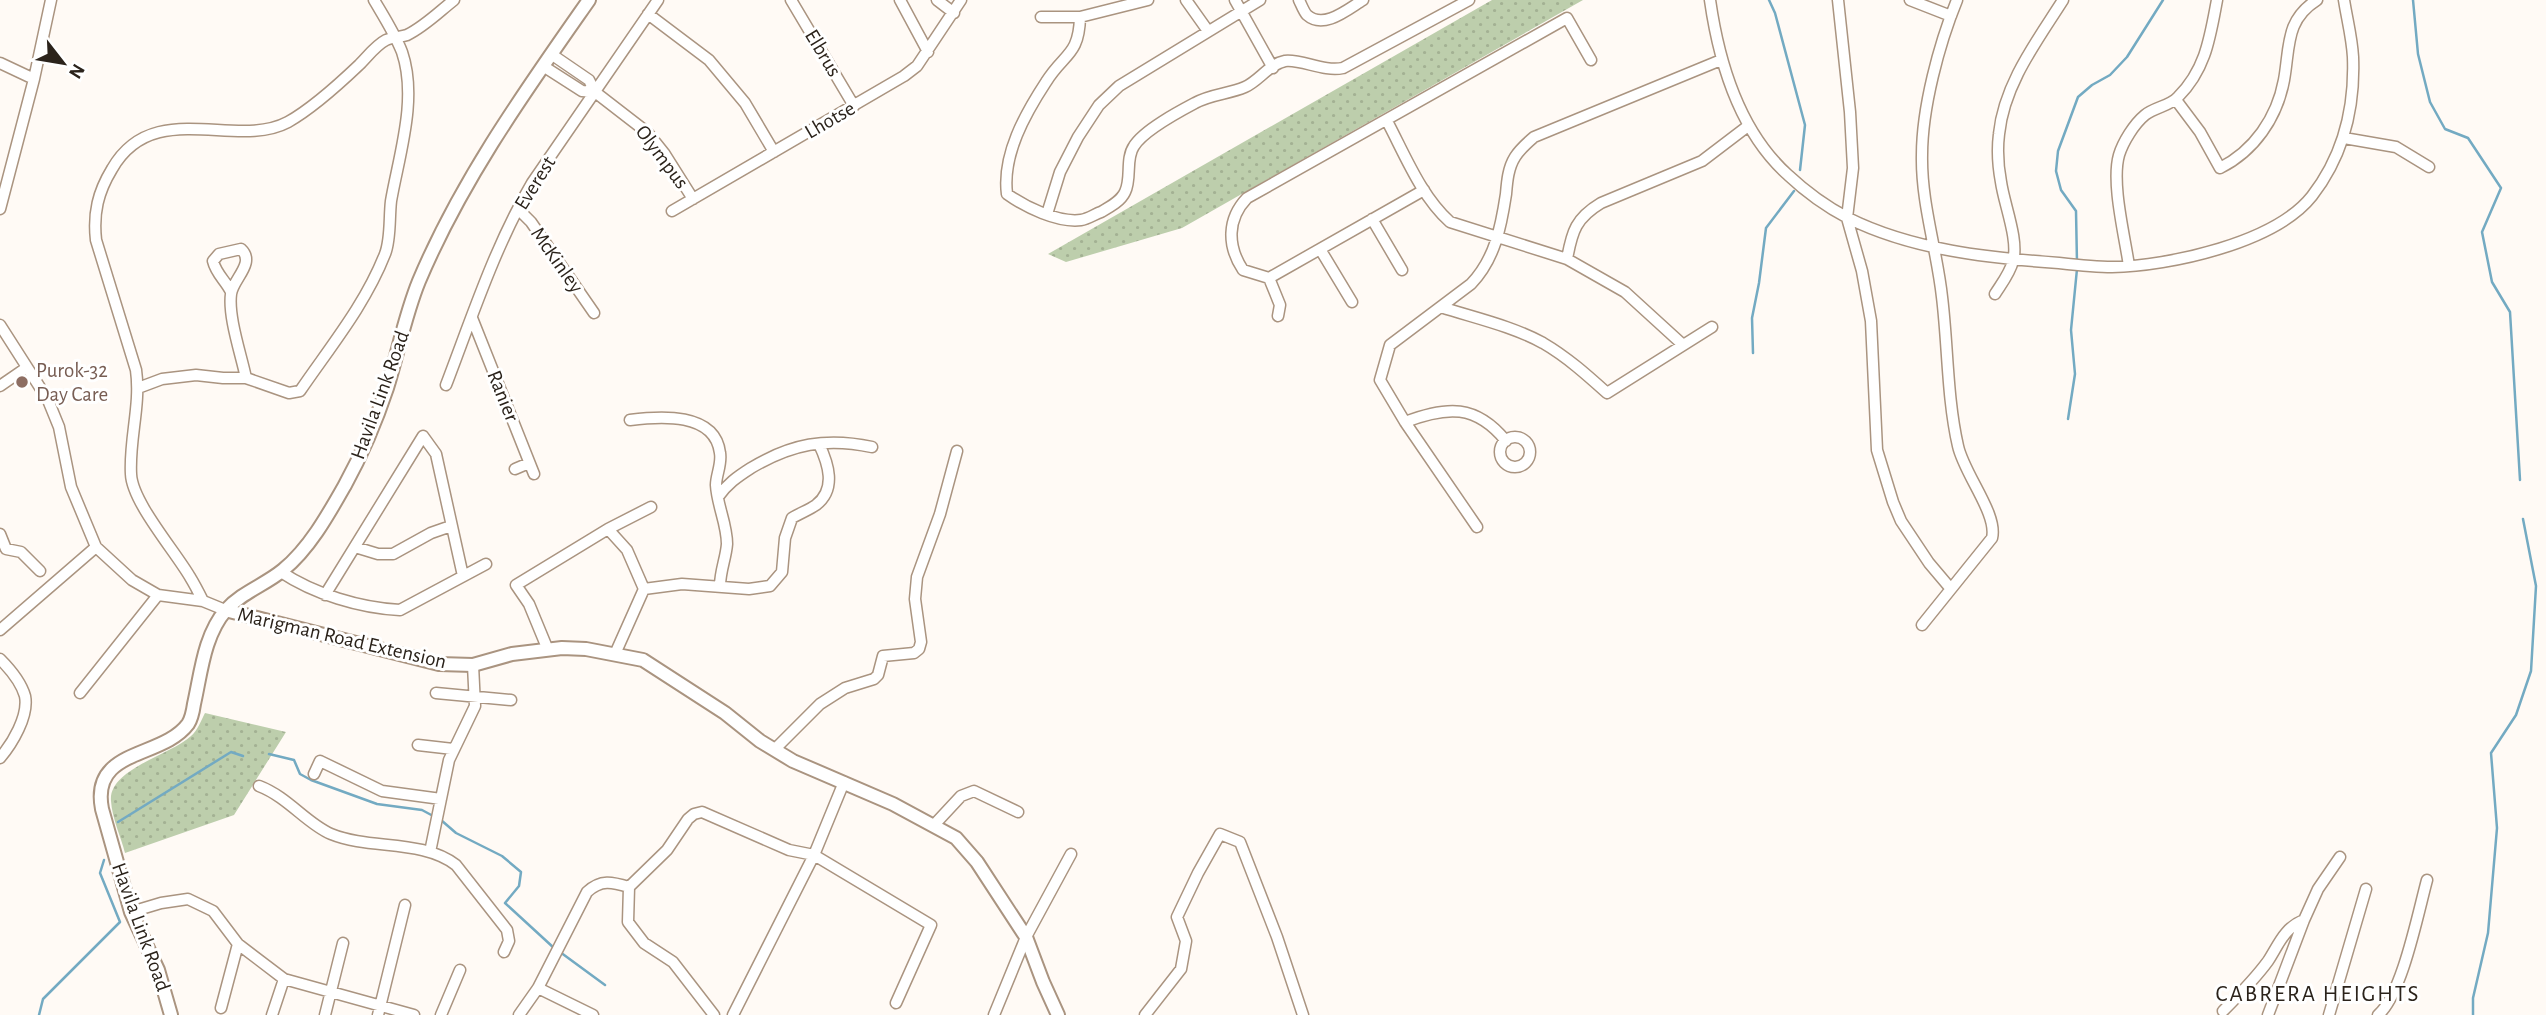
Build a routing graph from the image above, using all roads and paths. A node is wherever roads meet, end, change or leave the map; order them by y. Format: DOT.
graph roads {
  1 [pos="51,0"];
  2 [pos="374,0"];
  3 [pos="454,0"];
  4 [pos="589,0"];
  5 [pos="658,0"];
  6 [pos="792,0"];
  7 [pos="900,0"];
  8 [pos="937,0"];
  9 [pos="961,0"];
  10 [pos="1148,0"];
  11 [pos="1186,0"];
  12 [pos="1235,0"];
  13 [pos="1260,0"];
  14 [pos="1299,0"];
  15 [pos="1363,0"];
  16 [pos="1469,0"];
  17 [pos="1710,0"];
  18 [pos="1838,0"];
  19 [pos="1910,0"];
  20 [pos="1957,0"];
  21 [pos="2063,0"];
  22 [pos="2217,0"];
  23 [pos="2317,0"];
  24 [pos="2344,0"];
  25 [pos="1242,11"];
  26 [pos="954,13"];
  27 [pos="648,14"];
  28 [pos="1951,16"];
  29 [pos="1041,17"];
  30 [pos="1080,17"];
  31 [pos="1208,31"];
  32 [pos="396,37"];
  33 [pos="928,52"];
  34 [pos="547,60"];
  35 [pos="1591,60"];
  36 [pos="1721,60"];
  37 [pos="0,63"];
  38 [pos="1273,68"];
  39 [pos="34,79"];
  40 [pos="595,92"];
  41 [pos="2176,100"];
  42 [pos="854,106"];
  43 [pos="1387,121"];
  44 [pos="1748,126"];
  45 [pos="2344,138"];
  46 [pos="774,152"];
  47 [pos="2430,167"];
  48 [pos="1424,190"];
  49 [pos="693,200"];
  50 [pos="0,209"];
  51 [pos="518,209"];
  52 [pos="672,211"];
  53 [pos="1047,214"];
  54 [pos="1847,218"];
  55 [pos="1372,219"];
  56 [pos="1499,235"];
  57 [pos="1934,247"];
  58 [pos="1320,249"];
  59 [pos="1567,259"];
  60 [pos="2014,259"];
  61 [pos="2129,266"];
  62 [pos="1402,270"];
  63 [pos="1269,278"];
  64 [pos="231,292"];
  65 [pos="1995,294"];
  66 [pos="1352,302"];
  67 [pos="1441,307"];
  68 [pos="594,313"];
  69 [pos="1279,316"];
  70 [pos="471,318"];
  71 [pos="0,325"];
  72 [pos="1712,327"];
  73 [pos="1682,344"];
  74 [pos="26,368"];
  75 [pos="246,378"];
  76 [pos="446,385"];
  77 [pos="0,386"];
  78 [pos="138,388"];
  79 [pos="630,421"];
  80 [pos="1405,422"];
  81 [pos="1506,441"];
  82 [pos="819,444"];
  83 [pos="872,447"];
  84 [pos="957,451"];
  85 [pos="529,463"];
  86 [pos="515,469"];
  87 [pos="534,474"];
  88 [pos="718,497"];
  89 [pos="651,507"];
  90 [pos="450,526"];
  91 [pos="1477,527"];
  92 [pos="608,529"];
  93 [pos="0,534"];
  94 [pos="96,547"];
  95 [pos="355,547"];
  96 [pos="486,564"];
  97 [pos="40,571"];
  98 [pos="281,572"];
  99 [pos="463,576"];
  100 [pos="720,586"];
  101 [pos="644,589"];
  102 [pos="1951,589"];
  103 [pos="158,595"];
  104 [pos="325,595"];
  105 [pos="203,601"];
  106 [pos="225,610"];
  107 [pos="1922,625"];
  108 [pos="0,630"];
  109 [pos="548,650"];
  110 [pos="615,654"];
  111 [pos="0,659"];
  112 [pos="473,665"];
  113 [pos="5,669"];
  114 [pos="80,693"];
  115 [pos="436,693"];
  116 [pos="476,697"];
  117 [pos="510,700"];
  118 [pos="418,746"];
  119 [pos="453,749"];
  120 [pos="774,750"];
  121 [pos="0,758"];
  122 [pos="314,774"];
  123 [pos="845,782"];
  124 [pos="259,786"];
  125 [pos="441,799"];
  126 [pos="1018,812"];
  127 [pos="934,825"];
  128 [pos="430,852"];
  129 [pos="1071,854"];
  130 [pos="814,855"];
  131 [pos="2340,856"];
  132 [pos="2427,880"];
  133 [pos="629,887"];
  134 [pos="2366,888"];
  135 [pos="405,905"];
  136 [pos="131,912"];
  137 [pos="2304,920"];
  138 [pos="1026,937"];
  139 [pos="343,943"];
  140 [pos="238,944"];
  141 [pos="504,952"];
  142 [pos="460,970"];
  143 [pos="284,979"];
  144 [pos="538,988"];
  145 [pos="332,991"];
  146 [pos="896,1003"];
  147 [pos="221,1008"];
  148 [pos="379,1010"];
  149 [pos="2223,1011"];
  150 [pos="171,1015"];
  151 [pos="272,1015"];
  152 [pos="325,1015"];
  153 [pos="414,1015"];
  154 [pos="442,1015"];
  155 [pos="519,1015"];
  156 [pos="593,1015"];
  157 [pos="714,1015"];
  158 [pos="733,1015"];
  159 [pos="994,1015"];
  160 [pos="1058,1015"];
  161 [pos="1145,1015"];
  162 [pos="1303,1015"];
  163 [pos="2268,1015"];
  164 [pos="2329,1015"];
  165 [pos="2378,1015"];
  1 -- 39 [label="street"];
  2 -- 32 [label="street"];
  3 -- 32 [label="street"];
  4 -- 34 [label="street, Havila Link Road"];
  5 -- 27 [label="street, Everest"];
  6 -- 42 [label="street, Elbrus"];
  7 -- 33 [label="street"];
  8 -- 26 [label="street"];
  9 -- 26 [label="street, Lhotse"];
  10 -- 30 [label="street"];
  11 -- 31 [label="street"];
  12 -- 25 [label="street"];
  13 -- 25 [label="street"];
  14 -- 15 [label="street"];
  16 -- 38 [label="street"];
  17 -- 36 [label="street"];
  18 -- 54 [label="street"];
  19 -- 28 [label="street"];
  20 -- 28 [label="street"];
  21 -- 60 [label="street"];
  22 -- 41 [label="street"];
  23 -- 41 [label="street"];
  24 -- 45 [label="street"];
  25 -- 31 [label="street"];
  25 -- 38 [label="street"];
  26 -- 33 [label="street, Lhotse"];
  27 -- 40 [label="street, Everest"];
  27 -- 46 [label="street"];
  28 -- 57 [label="street"];
  29 -- 30 [label="street"];
  30 -- 53 [label="street"];
  31 -- 53 [label="street"];
  32 -- 75 [label="street"];
  32 -- 78 [label="street"];
  33 -- 42 [label="street, Lhotse"];
  34 -- 40 [label="street, Olympus"];
  34 -- 98 [label="street, Havila Link Road"];
  35 -- 43 [label="street"];
  36 -- 44 [label="street"];
  36 -- 56 [label="street"];
  37 -- 39 [label="street"];
  38 -- 53 [label="street"];
  39 -- 50 [label="street"];
  40 -- 49 [label="street, Olympus"];
  40 -- 51 [label="street, Everest"];
  41 -- 61 [label="street"];
  42 -- 46 [label="street, Lhotse"];
  43 -- 48 [label="street"];
  43 -- 63 [label="street"];
  44 -- 54 [label="street"];
  44 -- 59 [label="street"];
  45 -- 47 [label="street"];
  45 -- 61 [label="street"];
  46 -- 49 [label="street, Lhotse"];
  48 -- 55 [label="street"];
  48 -- 56 [label="street"];
  49 -- 52 [label="street, Lhotse"];
  51 -- 68 [label="street, McKinley"];
  51 -- 70 [label="street, Everest"];
  54 -- 57 [label="street"];
  54 -- 102 [label="street"];
  55 -- 58 [label="street"];
  55 -- 62 [label="street"];
  56 -- 59 [label="street"];
  56 -- 67 [label="street"];
  57 -- 60 [label="street"];
  57 -- 102 [label="street"];
  58 -- 63 [label="street"];
  58 -- 66 [label="street"];
  59 -- 73 [label="street"];
  60 -- 61 [label="street"];
  60 -- 65 [label="street"];
  63 -- 69 [label="street"];
  64 -- 75 [label="street"];
  67 -- 73 [label="street"];
  67 -- 80 [label="street"];
  70 -- 76 [label="street, Everest"];
  70 -- 85 [label="street, Ranier"];
  71 -- 74 [label="street"];
  72 -- 73 [label="street"];
  74 -- 77 [label="street"];
  74 -- 94 [label="street"];
  75 -- 78 [label="street"];
  78 -- 105 [label="street"];
  79 -- 88 [label="street"];
  80 -- 81 [label="street"];
  80 -- 91 [label="street"];
  82 -- 83 [label="street"];
  82 -- 88 [label="street"];
  82 -- 100 [label="street"];
  84 -- 120 [label="street"];
  85 -- 86 [label="street"];
  85 -- 87 [label="street, Ranier"];
  88 -- 100 [label="street"];
  89 -- 92 [label="street"];
  90 -- 95 [label="street"];
  90 -- 95 [label="street"];
  90 -- 99 [label="street"];
  92 -- 101 [label="street"];
  92 -- 109 [label="street"];
  93 -- 97 [label="street"];
  94 -- 103 [label="street"];
  94 -- 108 [label="street"];
  95 -- 104 [label="street"];
  96 -- 99 [label="street"];
  98 -- 104 [label="street"];
  98 -- 106 [label="street, Havila Link Road"];
  99 -- 104 [label="street"];
  100 -- 101 [label="street"];
  101 -- 110 [label="street"];
  102 -- 107 [label="street"];
  103 -- 105 [label="street"];
  103 -- 114 [label="street"];
  105 -- 106 [label="street"];
  106 -- 112 [label="street, Marigman Road Extension"];
  106 -- 136 [label="street, Havila Link Road"];
  109 -- 110 [label="street, Marigman Road Extension"];
  109 -- 112 [label="street, Marigman Road Extension"];
  110 -- 120 [label="street, Marigman Road Extension"];
  111 -- 113 [label="street"];
  112 -- 116 [label="street"];
  113 -- 121 [label="street"];
  115 -- 116 [label="street"];
  116 -- 117 [label="street"];
  116 -- 119 [label="street"];
  118 -- 119 [label="street"];
  119 -- 125 [label="street"];
  120 -- 123 [label="street, Marigman Road Extension"];
  122 -- 125 [label="street"];
  123 -- 127 [label="street, Marigman Road Extension"];
  123 -- 130 [label="street"];
  124 -- 128 [label="street"];
  125 -- 128 [label="street"];
  126 -- 127 [label="street"];
  127 -- 138 [label="street, Marigman Road Extension"];
  128 -- 141 [label="street"];
  129 -- 138 [label="street"];
  130 -- 133 [label="street"];
  130 -- 146 [label="street"];
  130 -- 158 [label="street"];
  131 -- 137 [label="street"];
  132 -- 165 [label="street"];
  133 -- 144 [label="street"];
  133 -- 157 [label="street"];
  134 -- 164 [label="street"];
  135 -- 148 [label="street"];
  136 -- 140 [label="street"];
  136 -- 150 [label="street, Havila Link Road"];
  137 -- 149 [label="street"];
  137 -- 163 [label="street"];
  138 -- 159 [label="street"];
  138 -- 160 [label="street, Marigman Road Extension"];
  139 -- 145 [label="street"];
  140 -- 143 [label="street"];
  140 -- 147 [label="street"];
  142 -- 154 [label="street"];
  143 -- 145 [label="street"];
  143 -- 151 [label="street"];
  144 -- 155 [label="street"];
  144 -- 156 [label="street"];
  145 -- 148 [label="street"];
  145 -- 152 [label="street"];
  148 -- 153 [label="street"];
  161 -- 162 [label="street"];
}
